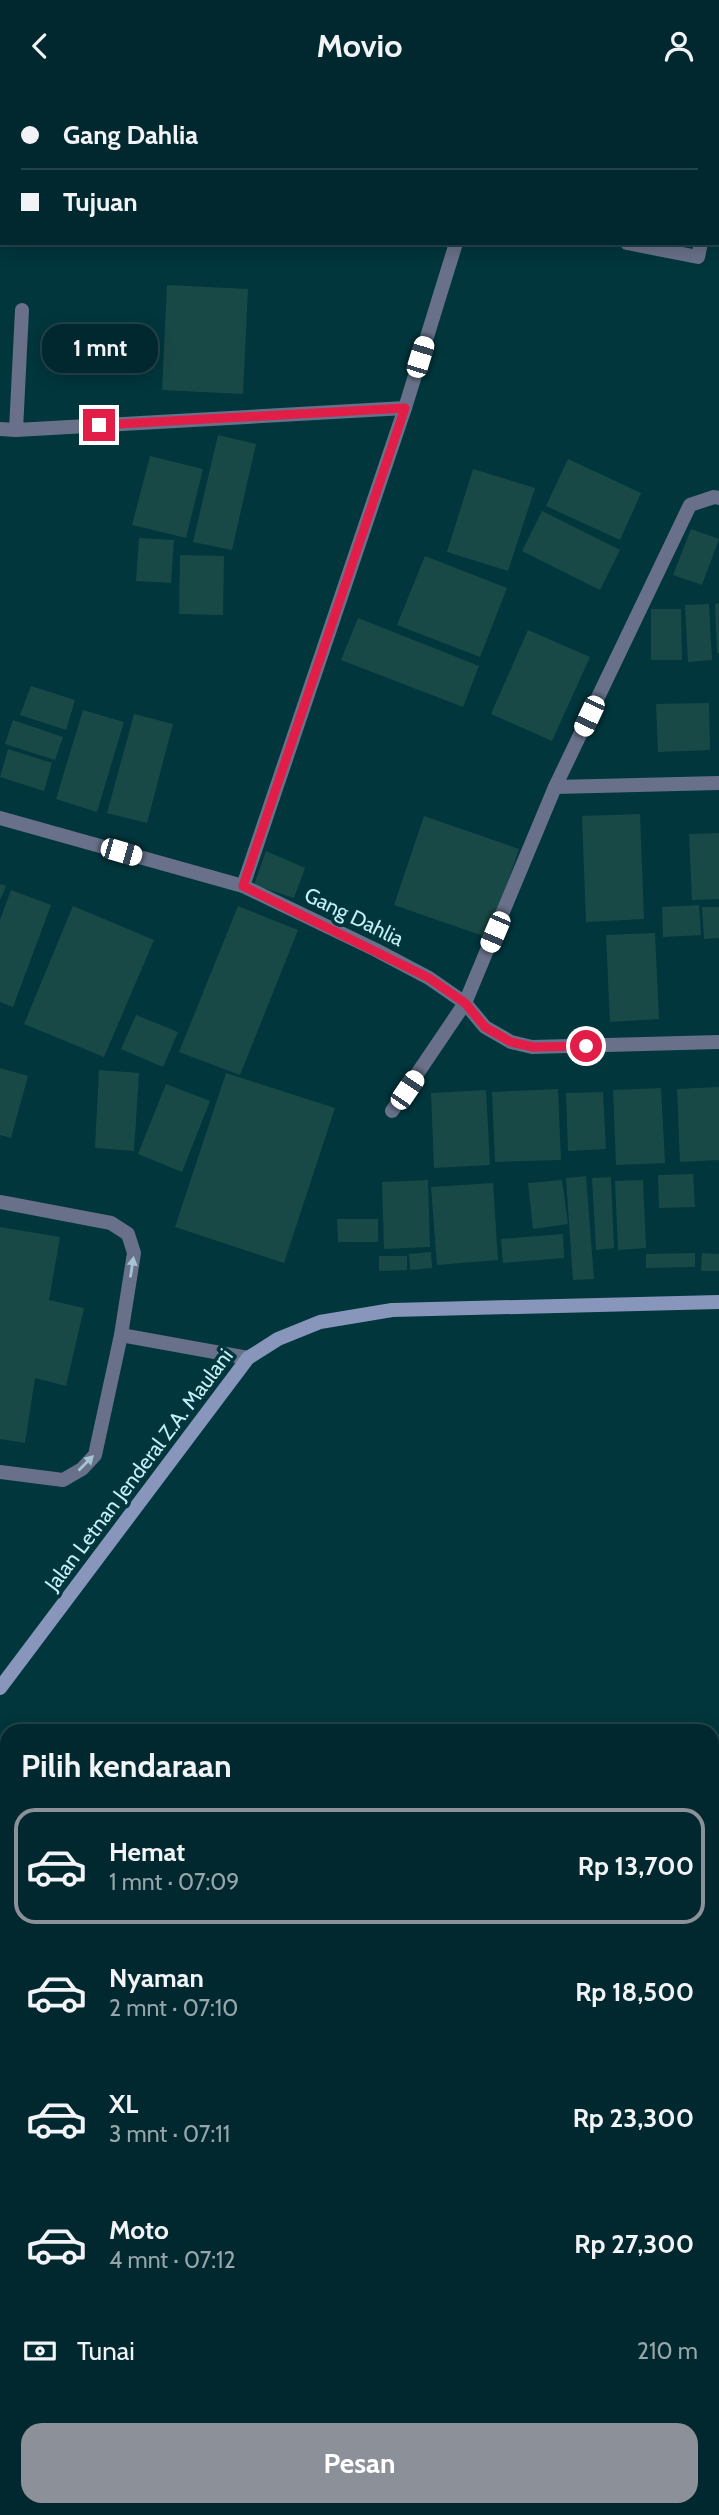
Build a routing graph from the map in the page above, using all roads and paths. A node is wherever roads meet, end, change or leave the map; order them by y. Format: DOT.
graph roads {
  1 [pos="455,245"];
  2 [pos="637,245"];
  3 [pos="701,245"];
  4 [pos="22,310"];
  5 [pos="405,408"];
  6 [pos="0,429"];
  7 [pos="16,430"];
  8 [pos="719,498"];
  9 [pos="719,783"];
  10 [pos="555,787"];
  11 [pos="0,818"];
  12 [pos="243,886"];
  13 [pos="465,1003"];
  14 [pos="719,1042"];
  15 [pos="392,1111"];
  16 [pos="0,1202"];
  17 [pos="719,1302"];
  18 [pos="121,1335"];
  19 [pos="248,1358"];
  20 [pos="0,1472"];
  21 [pos="0,1688"];
  1 -- 5 [label="street"];
  2 -- 3 [label="street"];
  4 -- 7 [label="street"];
  5 -- 7 [label="street"];
  5 -- 12 [label="street"];
  6 -- 7 [label="street"];
  8 -- 10 [label="street"];
  9 -- 10 [label="street"];
  10 -- 13 [label="street"];
  11 -- 12 [label="street, Gang Dahlia"];
  12 -- 13 [label="street, Gang Dahlia"];
  13 -- 14 [label="street, Gang Dahlia"];
  13 -- 15 [label="street"];
  18 -- 16 [label="street, one-way"];
  17 -- 19 [label="street, Jalan Letnan Jenderal Z.A. Maulani"];
  18 -- 19 [label="street"];
  20 -- 18 [label="street, one-way"];
  19 -- 21 [label="street, Jalan Letnan Jenderal Z.A. Maulani"];
}
